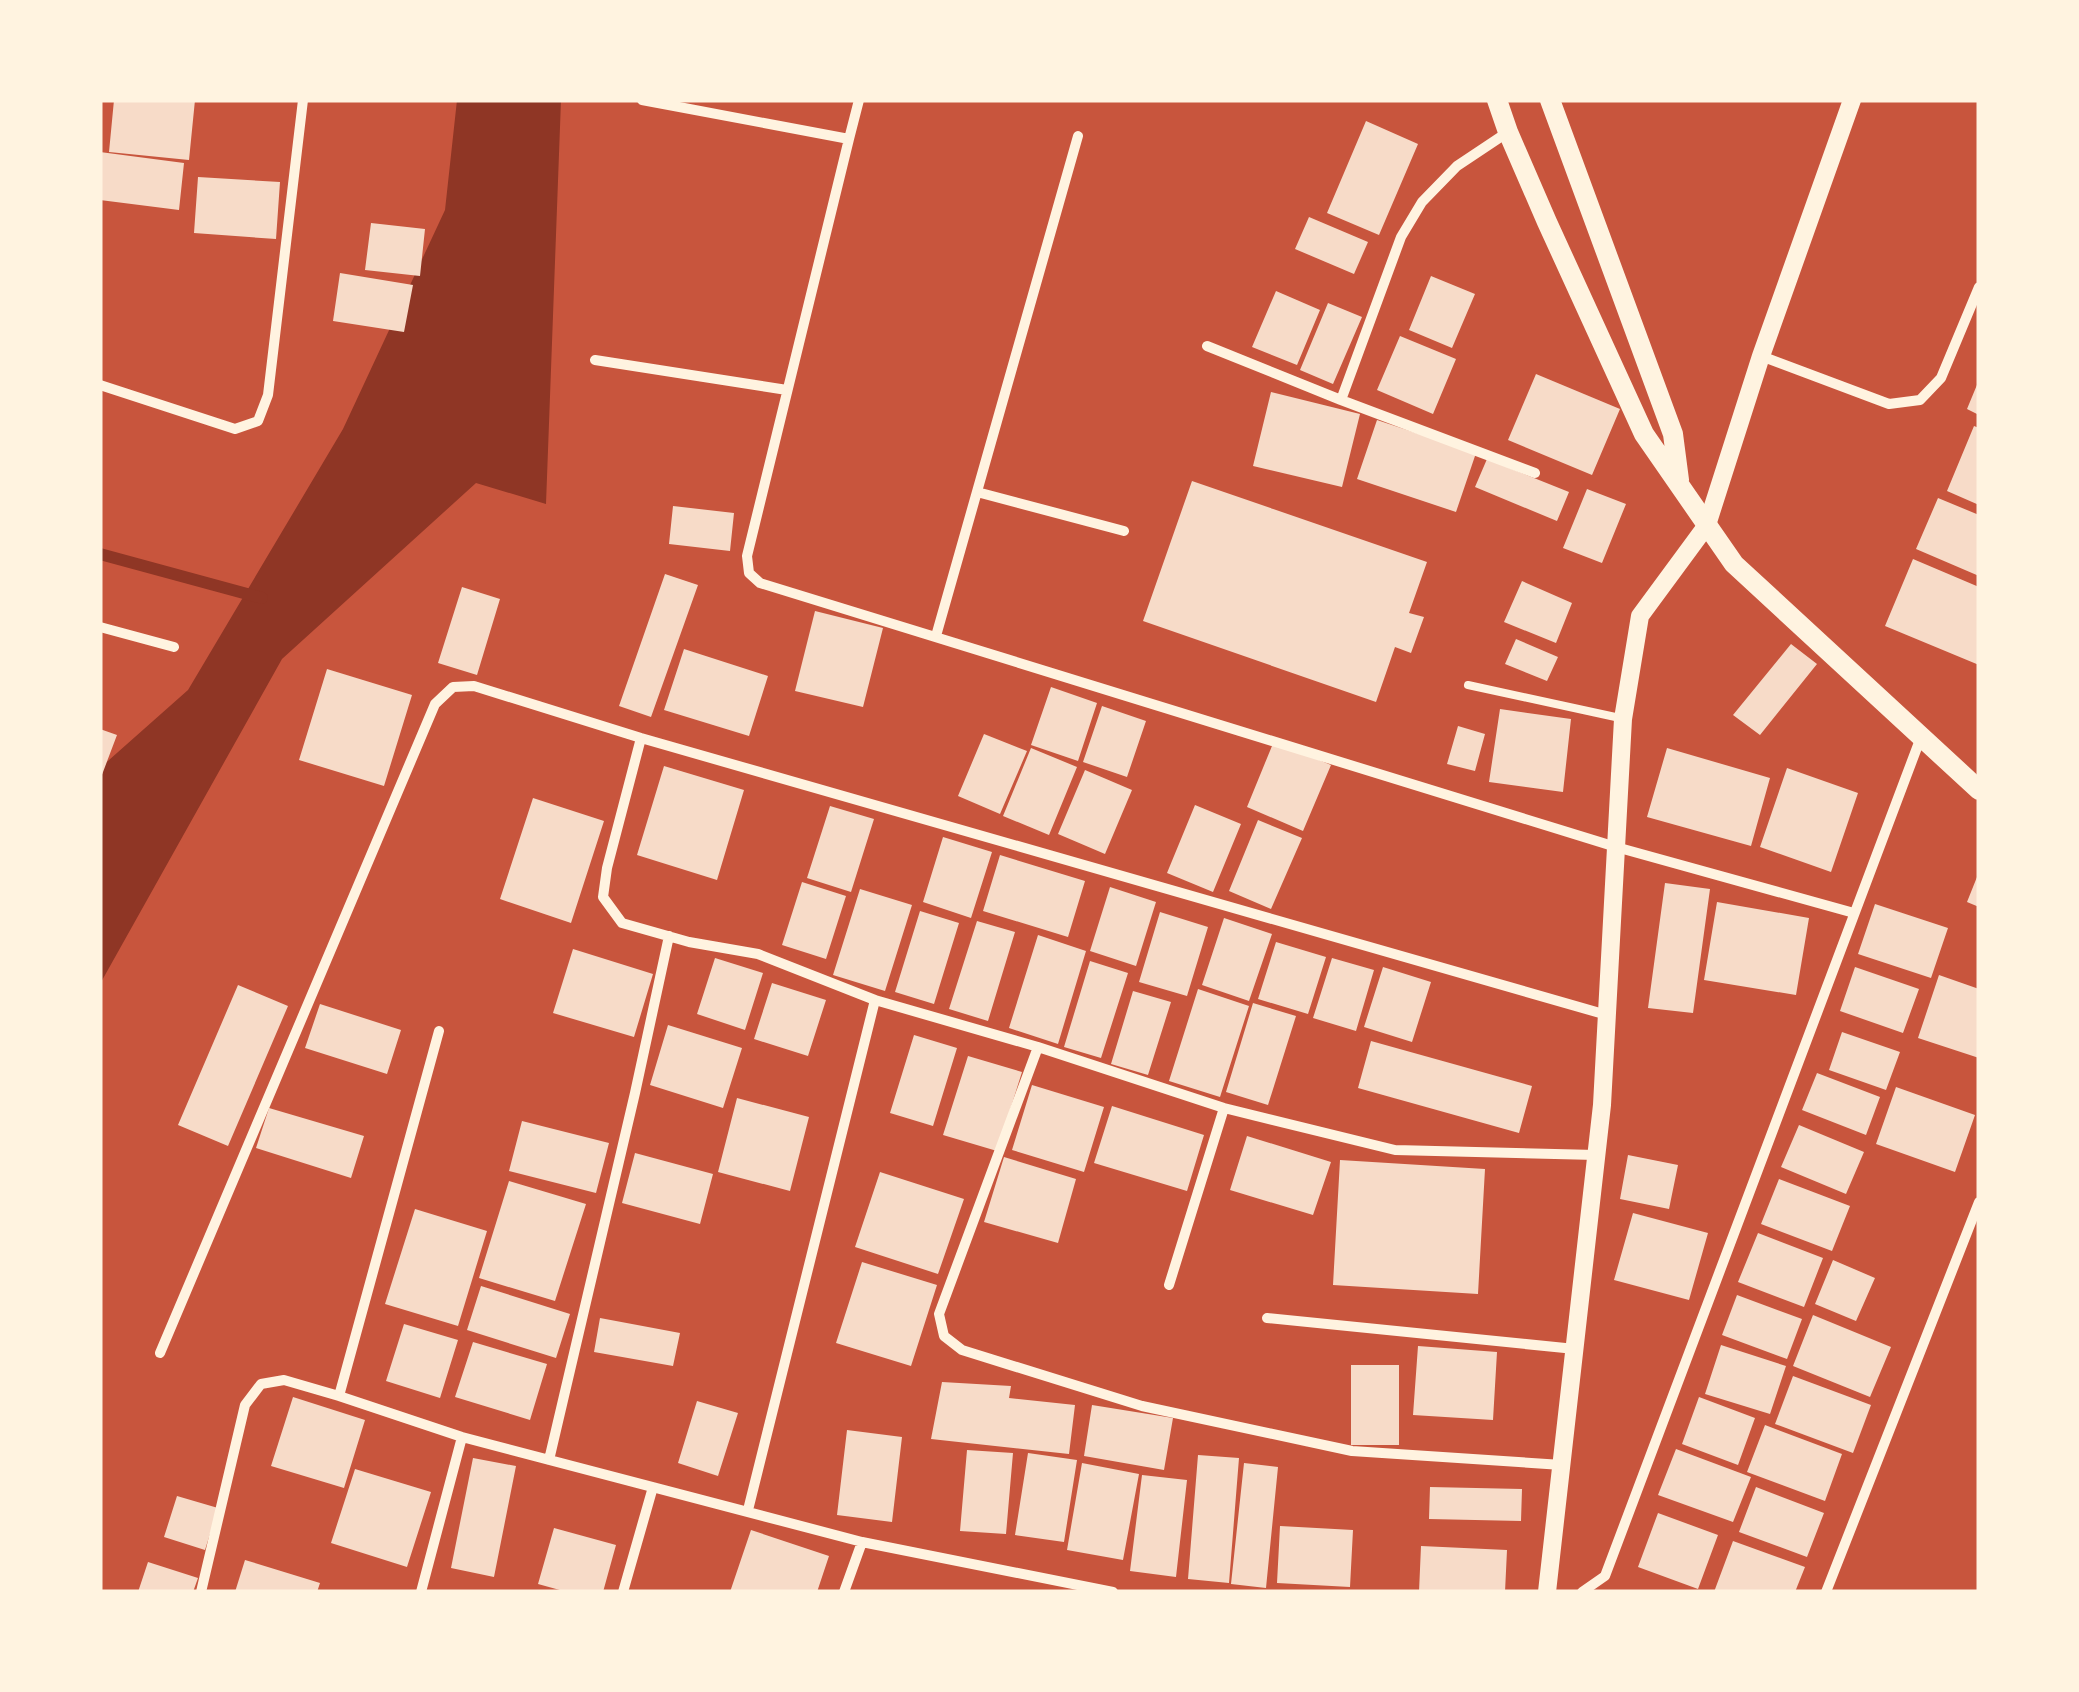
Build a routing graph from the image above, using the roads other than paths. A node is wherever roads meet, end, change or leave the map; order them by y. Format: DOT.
graph roads {
  1 [pos="303,100"];
  2 [pos="642,100"];
  3 [pos="859,100"];
  4 [pos="1497,100"];
  5 [pos="1550,100"];
  6 [pos="1852,100"];
  7 [pos="1508,132"];
  8 [pos="1078,136"];
  9 [pos="848,140"];
  10 [pos="1979,287"];
  11 [pos="1206,346"];
  12 [pos="1761,356"];
  13 [pos="596,360"];
  14 [pos="100,385"];
  15 [pos="787,390"];
  16 [pos="1341,400"];
  17 [pos="1535,473"];
  18 [pos="1680,487"];
  19 [pos="977,492"];
  20 [pos="1707,526"];
  21 [pos="1124,531"];
  22 [pos="100,626"];
  23 [pos="936,636"];
  24 [pos="174,647"];
  25 [pos="1468,685"];
  26 [pos="1623,719"];
  27 [pos="1921,736"];
  28 [pos="641,738"];
  29 [pos="1979,790"];
  30 [pos="1616,847"];
  31 [pos="1854,913"];
  32 [pos="668,936"];
  33 [pos="875,1000"];
  34 [pos="1607,1016"];
  35 [pos="439,1031"];
  36 [pos="1038,1047"];
  37 [pos="1224,1108"];
  38 [pos="1596,1155"];
  39 [pos="1979,1202"];
  40 [pos="1168,1285"];
  41 [pos="1267,1318"];
  42 [pos="1576,1349"];
  43 [pos="160,1353"];
  44 [pos="339,1396"];
  45 [pos="462,1436"];
  46 [pos="548,1460"];
  47 [pos="1562,1465"];
  48 [pos="654,1486"];
  49 [pos="748,1510"];
  50 [pos="862,1542"];
  51 [pos="1058,1587"];
  52 [pos="201,1592"];
  53 [pos="421,1592"];
  54 [pos="624,1592"];
  55 [pos="844,1592"];
  56 [pos="1113,1592"];
  57 [pos="1547,1592"];
  58 [pos="1582,1592"];
  59 [pos="1826,1592"];
  1 -- 14 [label="street"];
  2 -- 9 [label="street"];
  3 -- 9 [label="street"];
  4 -- 7 [label="main road"];
  5 -- 18 [label="main road"];
  6 -- 12 [label="street"];
  7 -- 16 [label="street"];
  7 -- 18 [label="main road"];
  8 -- 19 [label="street"];
  9 -- 15 [label="street"];
  10 -- 12 [label="street"];
  11 -- 16 [label="street"];
  12 -- 20 [label="street"];
  13 -- 15 [label="street"];
  15 -- 23 [label="street"];
  16 -- 17 [label="street"];
  18 -- 20 [label="main road"];
  19 -- 21 [label="street"];
  19 -- 23 [label="street"];
  20 -- 26 [label="street"];
  20 -- 27 [label="main road"];
  22 -- 24 [label="street"];
  23 -- 30 [label="street"];
  25 -- 26 [label="lane"];
  26 -- 30 [label="street"];
  27 -- 29 [label="main road"];
  27 -- 31 [label="street"];
  28 -- 32 [label="street"];
  28 -- 34 [label="street"];
  28 -- 43 [label="street"];
  30 -- 31 [label="street"];
  30 -- 34 [label="street"];
  31 -- 58 [label="street"];
  32 -- 33 [label="street"];
  32 -- 46 [label="street"];
  33 -- 36 [label="street"];
  33 -- 49 [label="street"];
  34 -- 38 [label="street"];
  35 -- 44 [label="street"];
  36 -- 37 [label="street"];
  36 -- 47 [label="street"];
  37 -- 38 [label="street"];
  37 -- 40 [label="street"];
  38 -- 42 [label="street"];
  39 -- 59 [label="street"];
  41 -- 42 [label="street"];
  42 -- 47 [label="street"];
  44 -- 45 [label="street"];
  44 -- 52 [label="street"];
  45 -- 46 [label="street"];
  45 -- 53 [label="street"];
  46 -- 48 [label="street"];
  47 -- 57 [label="street"];
  48 -- 49 [label="street"];
  48 -- 54 [label="street"];
  49 -- 50 [label="street"];
  50 -- 51 [label="street"];
  50 -- 55 [label="street"];
  51 -- 56 [label="street"];
}
